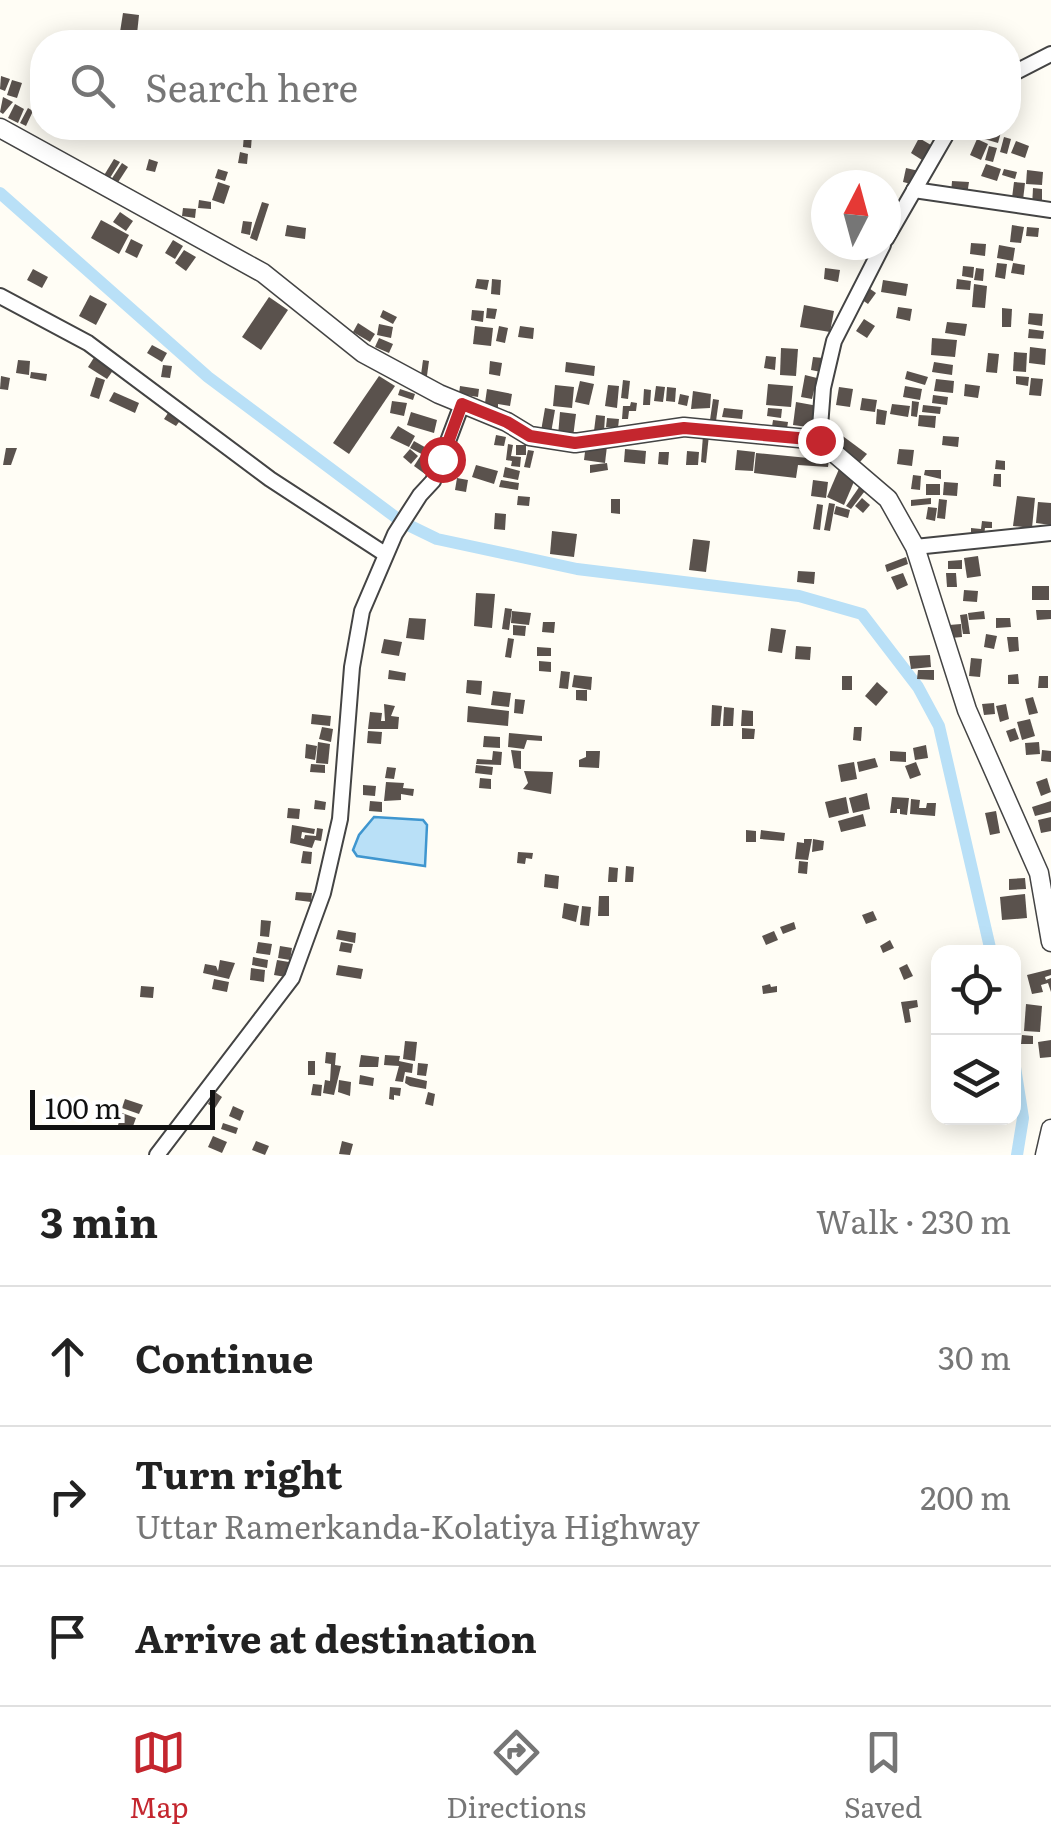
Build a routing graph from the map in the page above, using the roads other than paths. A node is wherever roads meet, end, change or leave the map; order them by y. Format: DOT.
graph roads {
  1 [pos="1051,54"];
  2 [pos="1021,69"];
  3 [pos="0,128"];
  4 [pos="943,140"];
  5 [pos="914,190"];
  6 [pos="1051,210"];
  7 [pos="901,213"];
  8 [pos="875,260"];
  9 [pos="0,296"];
  10 [pos="462,404"];
  11 [pos="820,440"];
  12 [pos="1051,533"];
  13 [pos="915,548"];
  14 [pos="384,554"];
  15 [pos="1051,942"];
  16 [pos="1051,1129"];
  17 [pos="157,1155"];
  18 [pos="1045,1155"];
  1 -- 2 [label="street"];
  3 -- 10 [label="street"];
  4 -- 5 [label="street"];
  5 -- 6 [label="street"];
  5 -- 7 [label="street"];
  8 -- 11 [label="street"];
  9 -- 14 [label="street"];
  10 -- 11 [label="street"];
  10 -- 14 [label="street"];
  11 -- 13 [label="street"];
  12 -- 13 [label="street"];
  13 -- 15 [label="street"];
  14 -- 17 [label="street"];
  16 -- 18 [label="street"];
}
